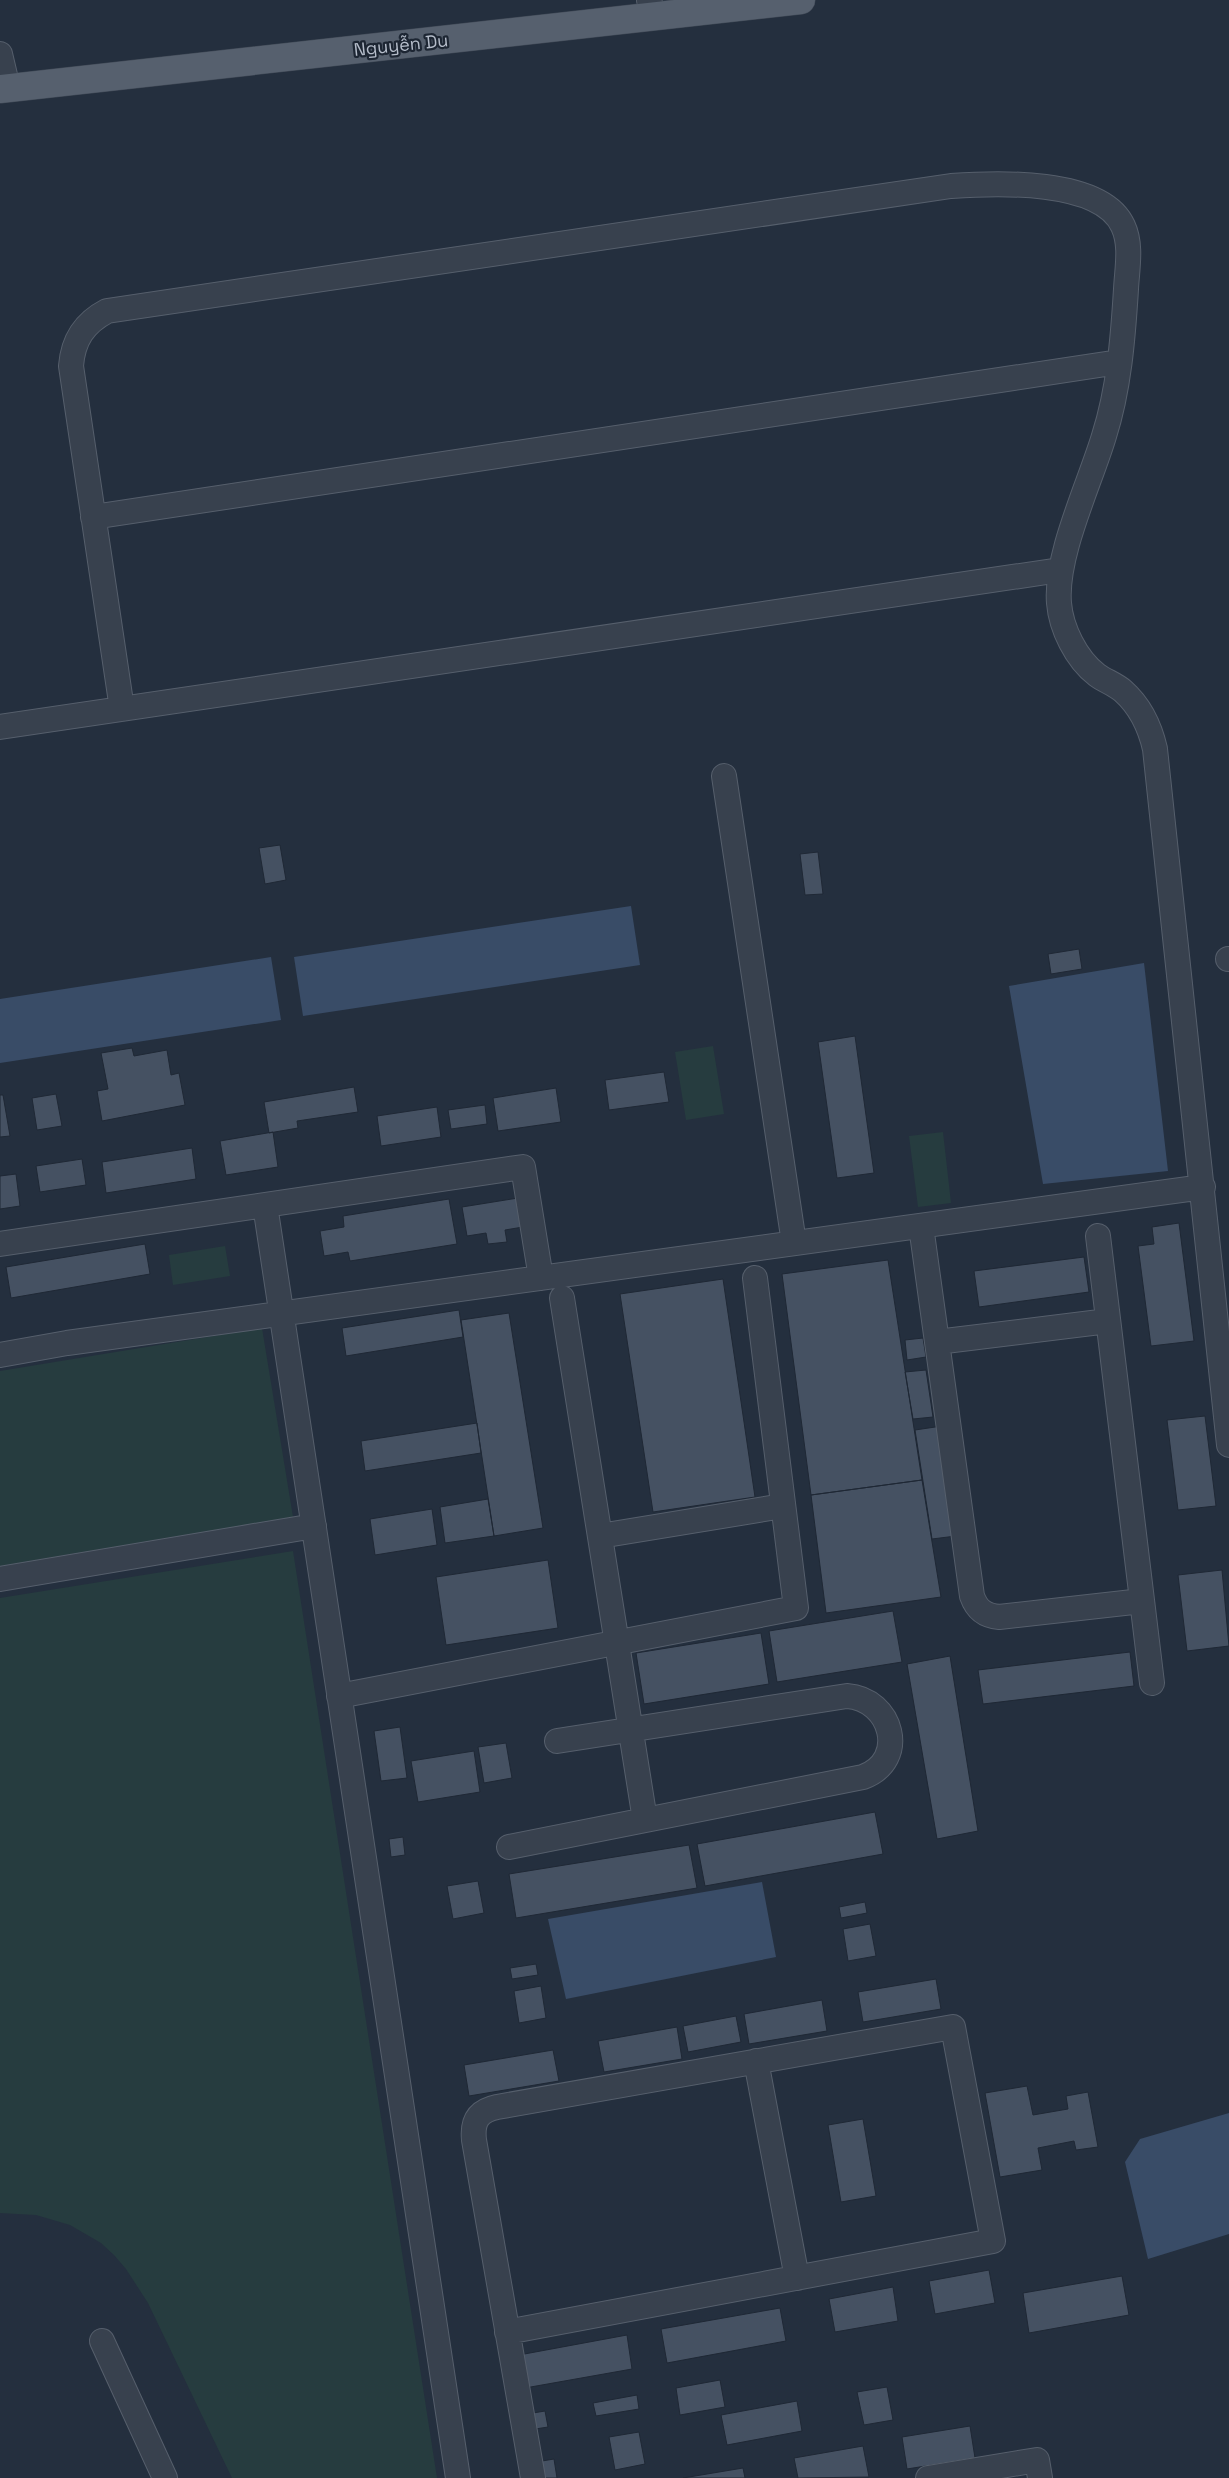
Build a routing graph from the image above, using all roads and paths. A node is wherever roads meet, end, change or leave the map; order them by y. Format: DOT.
graph roads {
  1 [pos="801,0"];
  2 [pos="652,9"];
  3 [pos="0,54"];
  4 [pos="4,89"];
  5 [pos="1119,362"];
  6 [pos="93,517"];
  7 [pos="1060,570"];
  8 [pos="122,709"];
  9 [pos="0,727"];
  10 [pos="724,776"];
  11 [pos="1202,1188"];
  12 [pos="265,1205"];
  13 [pos="921,1226"];
  14 [pos="1098,1236"];
  15 [pos="794,1243"];
  16 [pos="0,1244"];
  17 [pos="541,1278"];
  18 [pos="755,1278"];
  19 [pos="562,1298"];
  20 [pos="281,1314"];
  21 [pos="1108,1321"];
  22 [pos="937,1342"];
  23 [pos="0,1355"];
  24 [pos="1229,1445"];
  25 [pos="783,1506"];
  26 [pos="314,1526"];
  27 [pos="600,1536"];
  28 [pos="0,1579"];
  29 [pos="1142,1601"];
  30 [pos="616,1642"];
  31 [pos="1152,1684"];
  32 [pos="339,1696"];
  33 [pos="630,1730"];
  34 [pos="557,1741"];
  35 [pos="644,1820"];
  36 [pos="509,1847"];
  37 [pos="756,2061"];
  38 [pos="797,2278"];
  39 [pos="507,2332"];
  40 [pos="102,2341"];
  41 [pos="165,2478"];
  42 [pos="458,2478"];
  43 [pos="534,2478"];
  44 [pos="928,2478"];
  45 [pos="1040,2478"];
  1 -- 2 [label="main road, Nguyễn Du"];
  2 -- 4 [label="main road, Nguyễn Du"];
  3 -- 4 [label="street"];
  5 -- 6 [label="street"];
  5 -- 6 [label="street"];
  5 -- 7 [label="street"];
  6 -- 8 [label="street"];
  7 -- 8 [label="street"];
  7 -- 11 [label="street"];
  8 -- 9 [label="street"];
  10 -- 15 [label="street"];
  11 -- 13 [label="street"];
  11 -- 24 [label="street"];
  12 -- 16 [label="street"];
  12 -- 17 [label="street"];
  12 -- 20 [label="street"];
  13 -- 15 [label="street"];
  13 -- 22 [label="street"];
  14 -- 21 [label="street"];
  15 -- 17 [label="street"];
  17 -- 20 [label="street"];
  18 -- 25 [label="street"];
  19 -- 27 [label="street"];
  20 -- 23 [label="street"];
  20 -- 26 [label="street"];
  21 -- 22 [label="street"];
  21 -- 29 [label="street"];
  22 -- 29 [label="street"];
  25 -- 27 [label="street"];
  25 -- 30 [label="street"];
  26 -- 28 [label="street"];
  26 -- 32 [label="street"];
  27 -- 30 [label="street"];
  29 -- 31 [label="street"];
  30 -- 32 [label="street"];
  30 -- 33 [label="street"];
  32 -- 42 [label="street"];
  33 -- 34 [label="street"];
  33 -- 35 [label="street"];
  33 -- 35 [label="street"];
  35 -- 36 [label="street"];
  37 -- 38 [label="street"];
  37 -- 38 [label="street"];
  37 -- 39 [label="street"];
  38 -- 39 [label="street"];
  39 -- 43 [label="street"];
  40 -- 41 [label="street"];
  44 -- 45 [label="street"];
}
